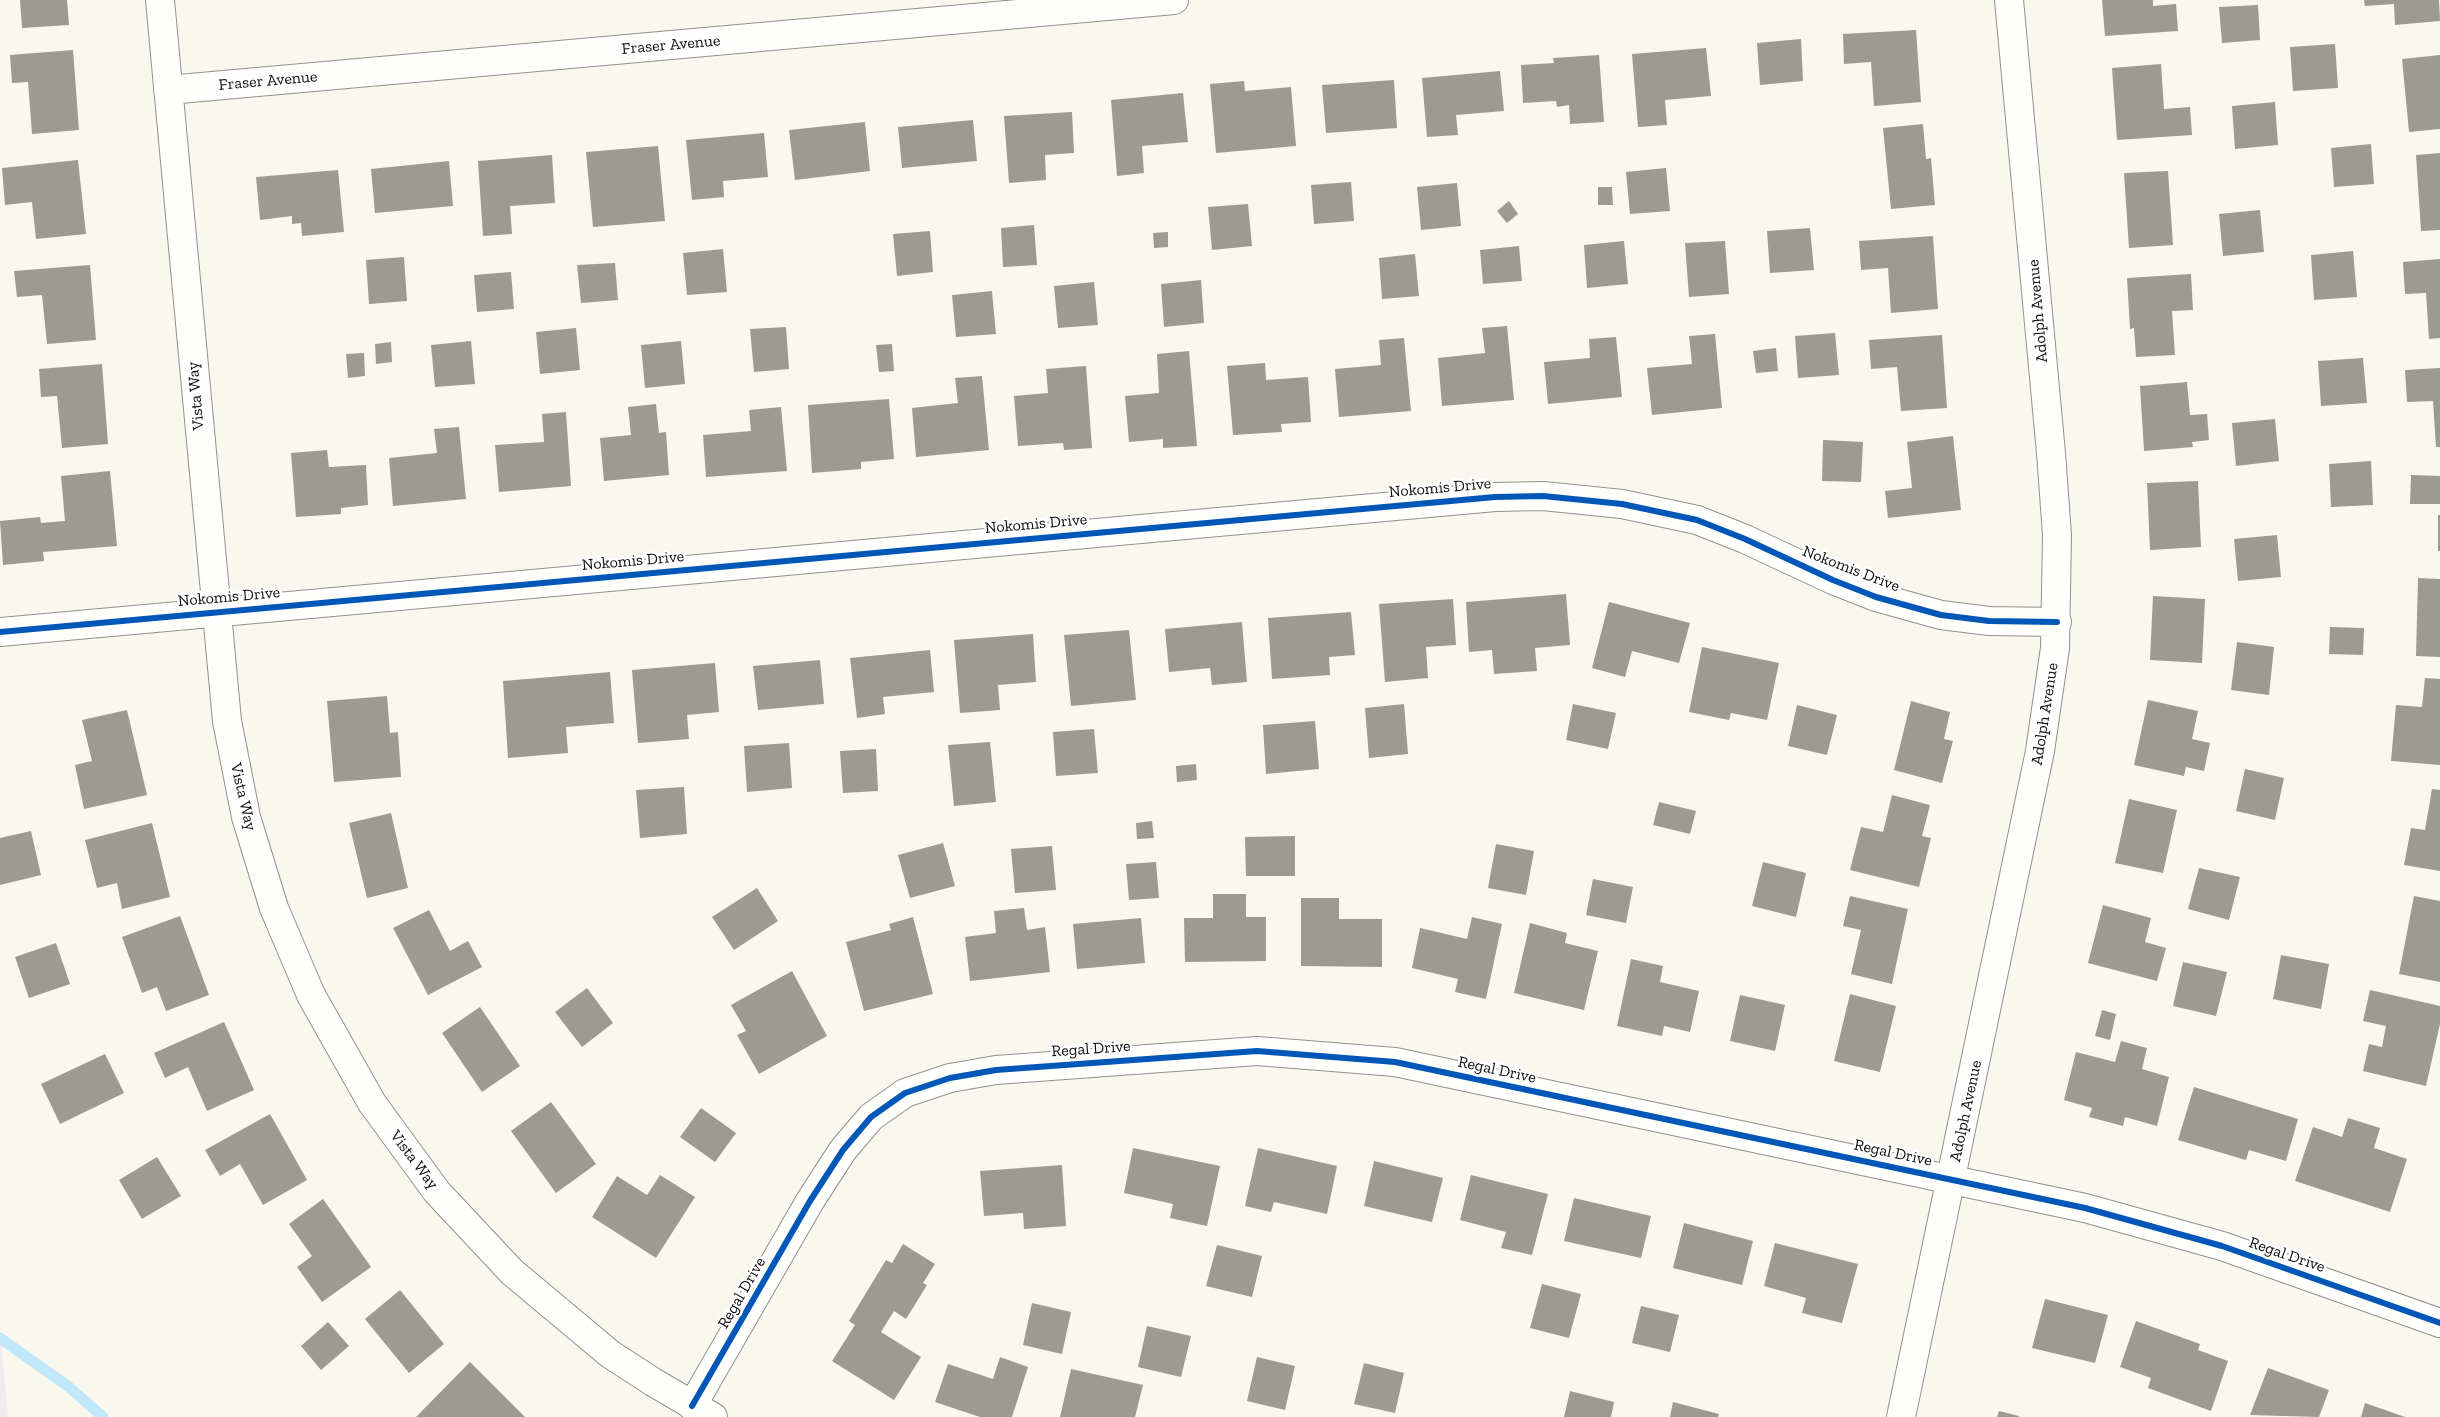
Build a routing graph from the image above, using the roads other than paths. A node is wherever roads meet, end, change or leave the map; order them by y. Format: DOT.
graph roads {
  1 [pos="160,0"];
  2 [pos="1174,0"];
  3 [pos="2009,0"];
  4 [pos="168,90"];
  5 [pos="215,613"];
  6 [pos="2056,622"];
  7 [pos="0,632"];
  8 [pos="1951,1180"];
  9 [pos="2440,1323"];
  10 [pos="703,1411"];
  11 [pos="1901,1417"];
  1 -- 4 [label="street, Vista Way"];
  2 -- 4 [label="street, Fraser Avenue"];
  3 -- 6 [label="street, Adolph Avenue"];
  4 -- 5 [label="street, Vista Way"];
  5 -- 6 [label="street, Nokomis Drive"];
  5 -- 7 [label="street, Nokomis Drive"];
  5 -- 10 [label="street, Vista Way"];
  6 -- 8 [label="street, Adolph Avenue"];
  8 -- 9 [label="street, Regal Drive"];
  8 -- 10 [label="street, Regal Drive"];
  8 -- 11 [label="street, Adolph Avenue"];
}
